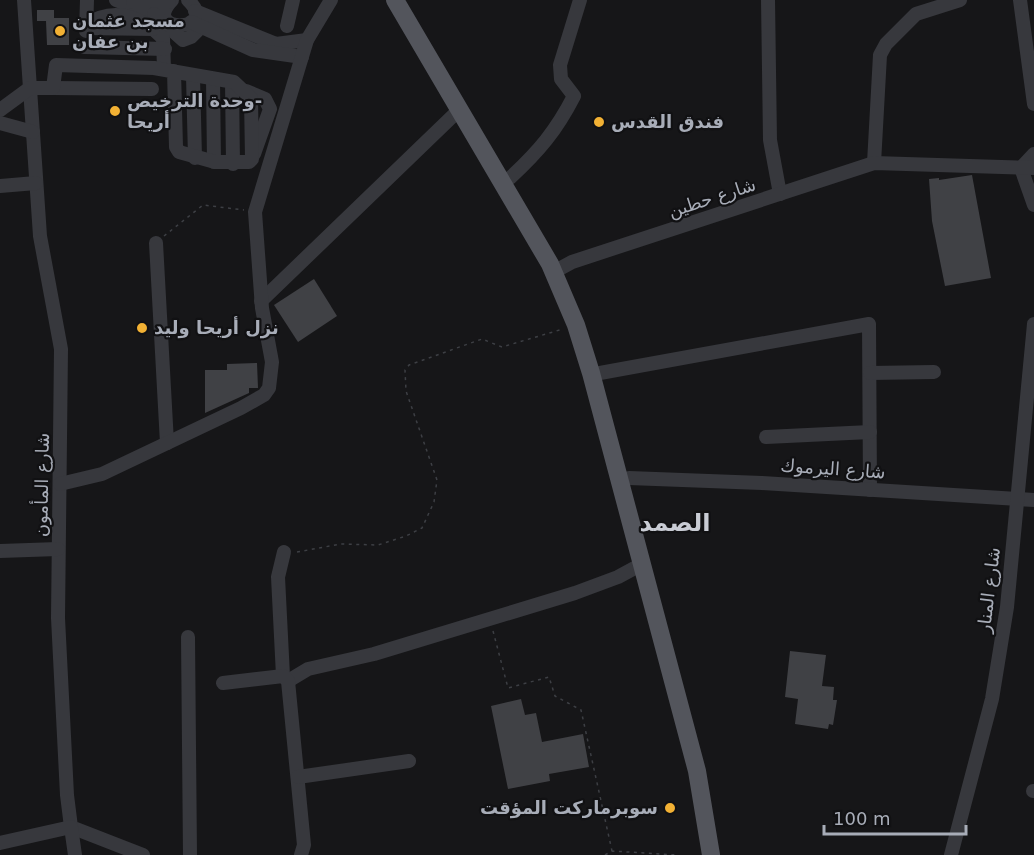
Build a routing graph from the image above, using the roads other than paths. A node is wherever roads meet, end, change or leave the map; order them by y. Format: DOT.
graph roads {
  1 [pos="24,0"];
  2 [pos="87,0"];
  3 [pos="293,0"];
  4 [pos="321,0"];
  5 [pos="331,0"];
  6 [pos="388,0"];
  7 [pos="395,0"];
  8 [pos="580,0"];
  9 [pos="768,0"];
  10 [pos="912,0"];
  11 [pos="960,0"];
  12 [pos="1020,0"];
  13 [pos="171,1"];
  14 [pos="407,8"];
  15 [pos="193,11"];
  16 [pos="916,14"];
  17 [pos="317,20"];
  18 [pos="159,21"];
  19 [pos="86,26"];
  20 [pos="287,26"];
  21 [pos="308,40"];
  22 [pos="84,47"];
  23 [pos="165,49"];
  24 [pos="302,57"];
  25 [pos="83,66"];
  26 [pos="169,70"];
  27 [pos="193,76"];
  28 [pos="213,79"];
  29 [pos="232,82"];
  30 [pos="30,88"];
  31 [pos="53,88"];
  32 [pos="152,89"];
  33 [pos="1034,104"];
  34 [pos="460,109"];
  35 [pos="0,110"];
  36 [pos="0,123"];
  37 [pos="33,132"];
  38 [pos="1034,154"];
  39 [pos="195,158"];
  40 [pos="214,162"];
  41 [pos="874,163"];
  42 [pos="233,164"];
  43 [pos="1028,168"];
  44 [pos="510,178"];
  45 [pos="36,183"];
  46 [pos="0,186"];
  47 [pos="780,194"];
  48 [pos="1034,205"];
  49 [pos="156,243"];
  50 [pos="561,268"];
  51 [pos="261,301"];
  52 [pos="1034,324"];
  53 [pos="934,372"];
  54 [pos="600,373"];
  55 [pos="870,373"];
  56 [pos="870,432"];
  57 [pos="766,437"];
  58 [pos="166,443"];
  59 [pos="629,478"];
  60 [pos="60,484"];
  61 [pos="870,490"];
  62 [pos="1017,500"];
  63 [pos="1034,500"];
  64 [pos="58,549"];
  65 [pos="0,551"];
  66 [pos="284,552"];
  67 [pos="642,564"];
  68 [pos="188,637"];
  69 [pos="286,679"];
  70 [pos="223,683"];
  71 [pos="409,760"];
  72 [pos="298,777"];
  73 [pos="71,827"];
  74 [pos="0,843"];
  75 [pos="75,855"];
  76 [pos="143,855"];
  77 [pos="190,855"];
  78 [pos="301,855"];
  79 [pos="711,855"];
  80 [pos="723,855"];
  81 [pos="951,855"];
  1 -- 30 [label="street, شارع المأمون"];
  2 -- 19 [label="street"];
  3 -- 20 [label="street"];
  4 -- 17 [label="street"];
  5 -- 17 [label="street"];
  6 -- 14 [label="main road"];
  7 -- 14 [label="main road"];
  8 -- 44 [label="street"];
  9 -- 47 [label="street"];
  10 -- 16 [label="street"];
  11 -- 16 [label="street"];
  12 -- 33 [label="street"];
  13 -- 18 [label="street"];
  13 -- 18 [label="street"];
  14 -- 34 [label="main road"];
  14 -- 44 [label="main road"];
  15 -- 18 [label="street"];
  15 -- 21 [label="street"];
  15 -- 24 [label="street"];
  16 -- 41 [label="street"];
  17 -- 21 [label="street"];
  18 -- 19 [label="street"];
  18 -- 23 [label="street"];
  19 -- 22 [label="street"];
  21 -- 24 [label="street"];
  22 -- 23 [label="street"];
  22 -- 25 [label="street"];
  23 -- 26 [label="street"];
  24 -- 51 [label="street"];
  25 -- 26 [label="street"];
  25 -- 31 [label="street"];
  26 -- 27 [label="street"];
  26 -- 39 [label="street"];
  27 -- 28 [label="street"];
  27 -- 39 [label="street"];
  28 -- 29 [label="street"];
  28 -- 40 [label="street"];
  29 -- 42 [label="street"];
  29 -- 42 [label="street"];
  30 -- 31 [label="street"];
  30 -- 35 [label="street"];
  30 -- 37 [label="street, شارع المأمون"];
  31 -- 32 [label="street"];
  34 -- 51 [label="street"];
  34 -- 67 [label="main road"];
  36 -- 37 [label="street"];
  37 -- 45 [label="street, شارع المأمون"];
  38 -- 43 [label="street"];
  39 -- 40 [label="street"];
  40 -- 42 [label="street"];
  41 -- 43 [label="street, شارع حطين"];
  41 -- 47 [label="street, شارع حطين"];
  43 -- 48 [label="street"];
  44 -- 50 [label="main road"];
  45 -- 46 [label="street"];
  45 -- 60 [label="street, شارع المأمون"];
  47 -- 50 [label="street, شارع حطين"];
  49 -- 58 [label="street"];
  50 -- 54 [label="main road"];
  51 -- 58 [label="street"];
  52 -- 62 [label="street, شارع المنار"];
  53 -- 55 [label="street"];
  54 -- 55 [label="street"];
  54 -- 59 [label="main road"];
  55 -- 56 [label="street"];
  56 -- 57 [label="street"];
  56 -- 61 [label="street"];
  58 -- 60 [label="street"];
  59 -- 61 [label="street, شارع اليرموك"];
  59 -- 80 [label="main road"];
  60 -- 64 [label="street, شارع المأمون"];
  61 -- 62 [label="street, شارع اليرموك"];
  62 -- 63 [label="street, شارع اليرموك"];
  62 -- 81 [label="street, شارع المنار"];
  64 -- 65 [label="street"];
  64 -- 73 [label="street, شارع المأمون"];
  66 -- 69 [label="street"];
  67 -- 69 [label="street"];
  67 -- 79 [label="main road"];
  68 -- 77 [label="street"];
  69 -- 70 [label="street"];
  69 -- 72 [label="street"];
  71 -- 72 [label="street"];
  72 -- 78 [label="street"];
  73 -- 74 [label="street"];
  73 -- 75 [label="street, شارع المأمون"];
  73 -- 76 [label="street"];
}
